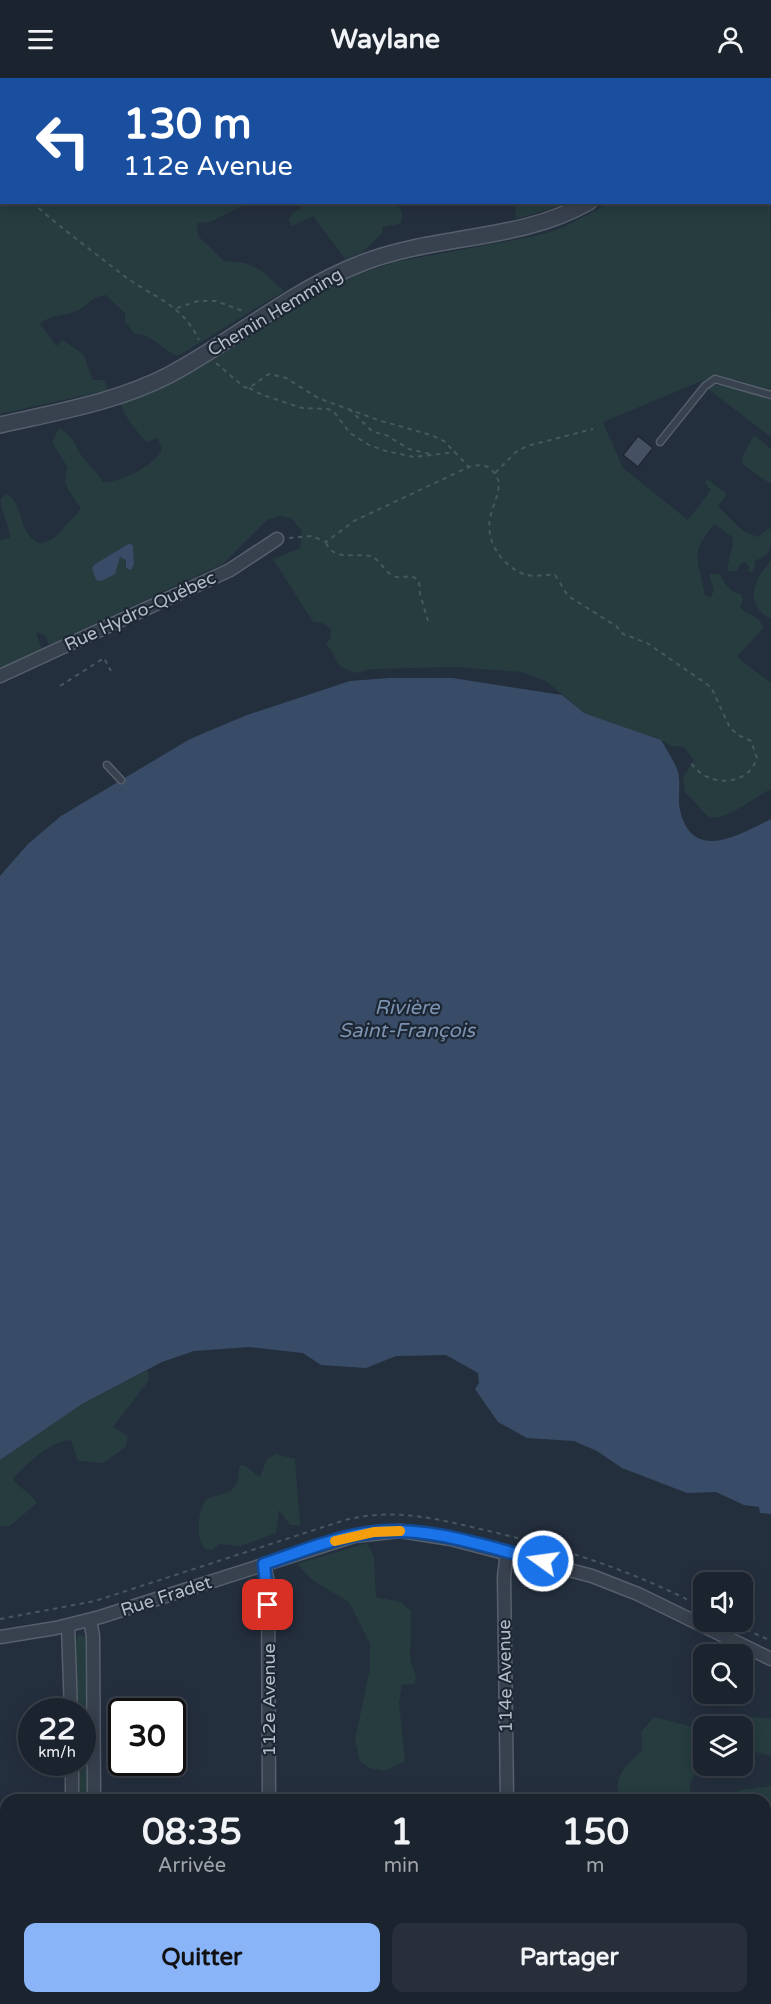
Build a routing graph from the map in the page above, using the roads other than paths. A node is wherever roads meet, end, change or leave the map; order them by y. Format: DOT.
graph roads {
  1 [pos="585,204"];
  2 [pos="771,395"];
  3 [pos="0,425"];
  4 [pos="660,442"];
  5 [pos="277,539"];
  6 [pos="0,676"];
  7 [pos="107,765"];
  8 [pos="121,780"];
  9 [pos="507,1552"];
  10 [pos="264,1564"];
  11 [pos="90,1620"];
  12 [pos="68,1626"];
  13 [pos="0,1637"];
  14 [pos="771,1659"];
  15 [pos="71,1698"];
  16 [pos="72,1776"];
  17 [pos="72,1794"];
  18 [pos="94,1794"];
  19 [pos="269,1794"];
  20 [pos="507,1794"];
  1 -- 3 [label="street, Chemin Hemming"];
  2 -- 4 [label="lane"];
  5 -- 6 [label="street, Rue Hydro-Québec"];
  7 -- 8 [label="lane"];
  9 -- 10 [label="street, Rue Fradet"];
  9 -- 14 [label="street, Rue Fradet"];
  9 -- 20 [label="street, 114e Avenue"];
  10 -- 11 [label="street, Rue Fradet"];
  10 -- 19 [label="street, 112e Avenue"];
  11 -- 12 [label="street, Rue Fradet"];
  11 -- 18 [label="street"];
  12 -- 13 [label="street, Rue Fradet"];
  12 -- 15 [label="street"];
  16 -- 17 [label="street"];
}
